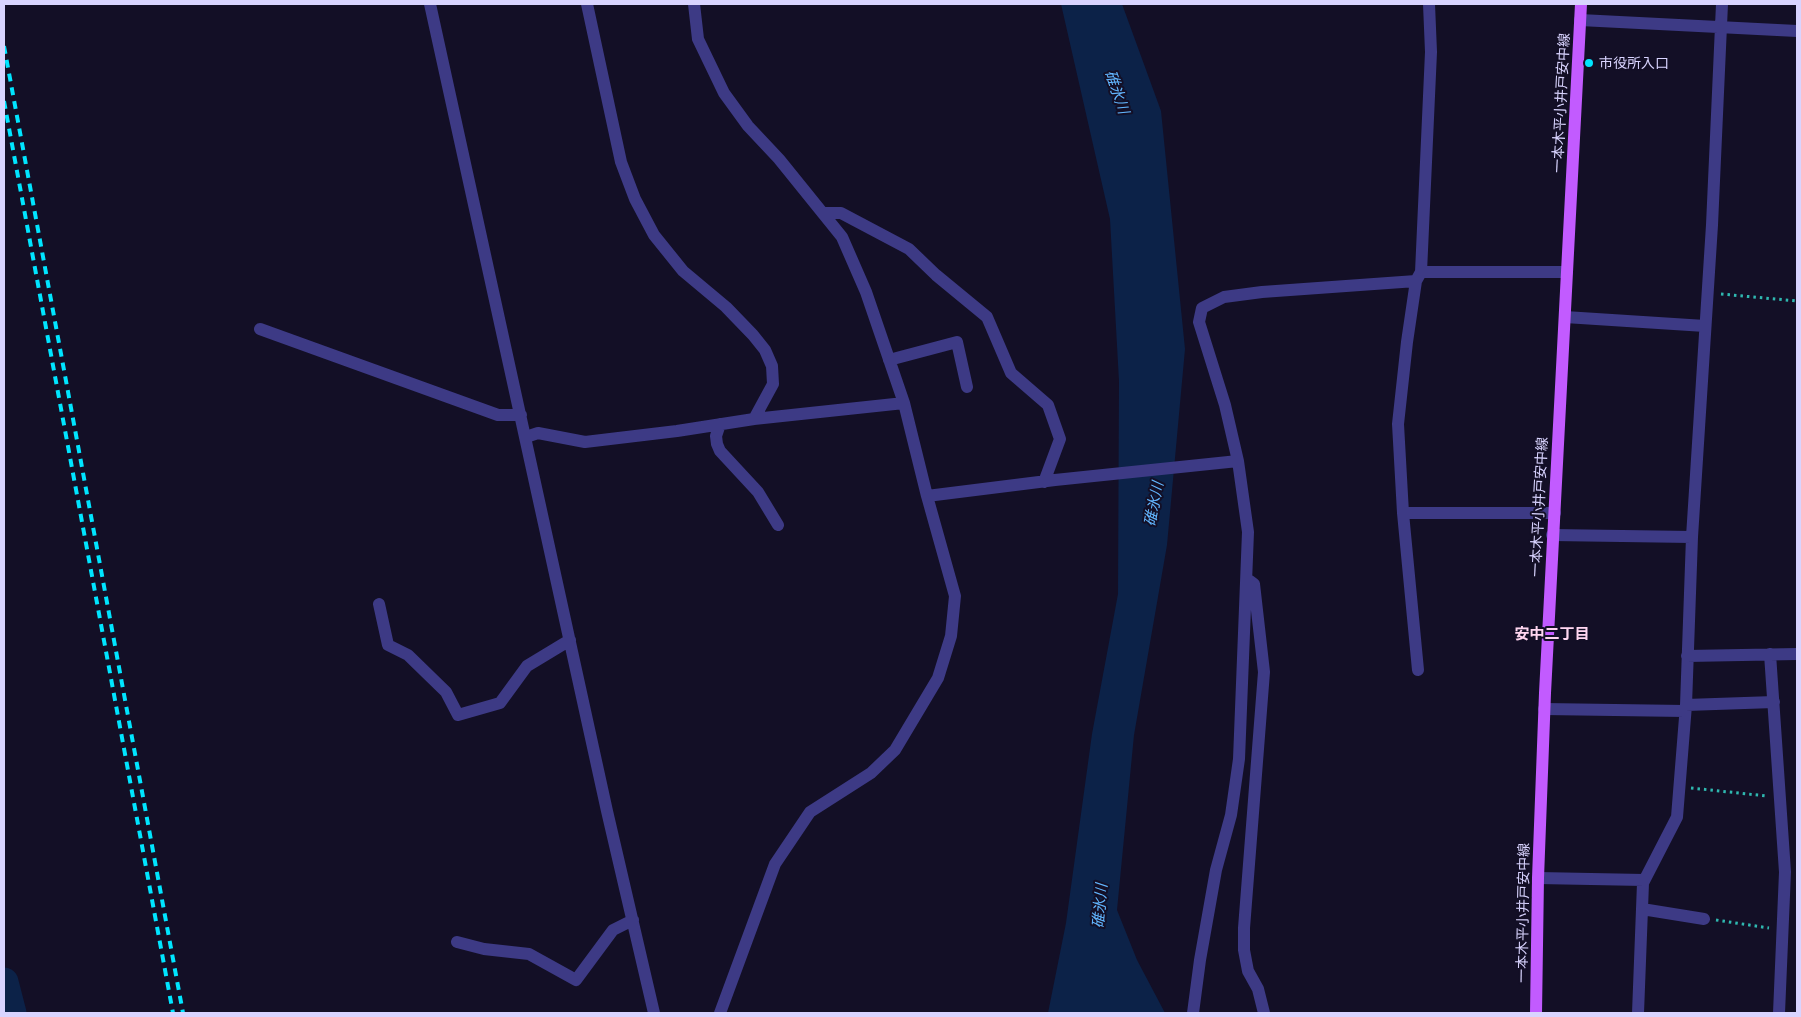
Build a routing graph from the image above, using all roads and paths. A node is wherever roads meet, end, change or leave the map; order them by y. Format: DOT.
graph roads {
  1 [pos="430,4"];
  2 [pos="588,4"];
  3 [pos="694,4"];
  4 [pos="1429,4"];
  5 [pos="1581,4"];
  6 [pos="1722,4"];
  7 [pos="1580,20"];
  8 [pos="1720,27"];
  9 [pos="1797,31"];
  10 [pos="823,213"];
  11 [pos="1567,272"];
  12 [pos="1418,277"];
  13 [pos="1707,293"];
  14 [pos="1797,301"];
  15 [pos="1565,317"];
  16 [pos="1705,326"];
  17 [pos="260,329"];
  18 [pos="889,360"];
  19 [pos="967,387"];
  20 [pos="904,403"];
  21 [pos="521,415"];
  22 [pos="754,419"];
  23 [pos="720,424"];
  24 [pos="526,437"];
  25 [pos="1232,462"];
  26 [pos="1049,481"];
  27 [pos="927,496"];
  28 [pos="1403,513"];
  29 [pos="1555,513"];
  30 [pos="778,525"];
  31 [pos="1552,535"];
  32 [pos="1692,537"];
  33 [pos="1247,579"];
  34 [pos="379,604"];
  35 [pos="570,640"];
  36 [pos="1770,654"];
  37 [pos="1797,654"];
  38 [pos="1687,656"];
  39 [pos="1418,670"];
  40 [pos="1774,702"];
  41 [pos="1685,708"];
  42 [pos="1544,709"];
  43 [pos="1679,787"];
  44 [pos="1780,797"];
  45 [pos="1538,878"];
  46 [pos="1644,880"];
  47 [pos="1642,909"];
  48 [pos="1704,918"];
  49 [pos="633,920"];
  50 [pos="1782,930"];
  51 [pos="457,942"];
  52 [pos="654,1013"];
  53 [pos="720,1013"];
  54 [pos="1193,1013"];
  55 [pos="1264,1013"];
  56 [pos="1536,1013"];
  57 [pos="1638,1013"];
  58 [pos="1779,1013"];
  1 -- 21 [label="street"];
  2 -- 22 [label="street"];
  3 -- 10 [label="street"];
  4 -- 12 [label="street"];
  5 -- 7 [label="main road, 一本木平小井戸安中線"];
  6 -- 8 [label="street"];
  7 -- 8 [label="street"];
  7 -- 11 [label="main road, 一本木平小井戸安中線"];
  8 -- 9 [label="street"];
  8 -- 13 [label="street"];
  10 -- 18 [label="street"];
  10 -- 26 [label="street"];
  11 -- 12 [label="street"];
  11 -- 15 [label="main road, 一本木平小井戸安中線"];
  12 -- 25 [label="street"];
  12 -- 28 [label="street"];
  13 -- 14 [label="path"];
  13 -- 16 [label="street"];
  15 -- 16 [label="street"];
  15 -- 29 [label="main road, 一本木平小井戸安中線"];
  16 -- 32 [label="street"];
  17 -- 21 [label="street"];
  18 -- 19 [label="street"];
  18 -- 20 [label="street"];
  20 -- 22 [label="street"];
  20 -- 27 [label="street"];
  21 -- 24 [label="street"];
  22 -- 23 [label="street"];
  23 -- 24 [label="street"];
  23 -- 30 [label="street"];
  24 -- 35 [label="street"];
  25 -- 26 [label="street"];
  25 -- 33 [label="street"];
  26 -- 27 [label="street"];
  27 -- 53 [label="street"];
  28 -- 29 [label="street"];
  28 -- 39 [label="street"];
  29 -- 31 [label="main road, 一本木平小井戸安中線"];
  31 -- 32 [label="street"];
  31 -- 42 [label="main road, 一本木平小井戸安中線"];
  32 -- 38 [label="street"];
  33 -- 54 [label="street"];
  33 -- 55 [label="street"];
  34 -- 35 [label="street"];
  35 -- 49 [label="street"];
  36 -- 37 [label="street"];
  36 -- 38 [label="street"];
  36 -- 40 [label="street"];
  38 -- 41 [label="street"];
  40 -- 41 [label="street"];
  40 -- 44 [label="street"];
  41 -- 42 [label="street"];
  41 -- 43 [label="street"];
  42 -- 45 [label="main road, 一本木平小井戸安中線"];
  43 -- 44 [label="path"];
  43 -- 46 [label="street"];
  44 -- 50 [label="street"];
  45 -- 46 [label="street"];
  45 -- 56 [label="main road, 一本木平小井戸安中線"];
  46 -- 47 [label="street"];
  47 -- 48 [label="street"];
  47 -- 57 [label="street"];
  48 -- 50 [label="path"];
  49 -- 51 [label="street"];
  49 -- 52 [label="street"];
  50 -- 58 [label="street"];
}
